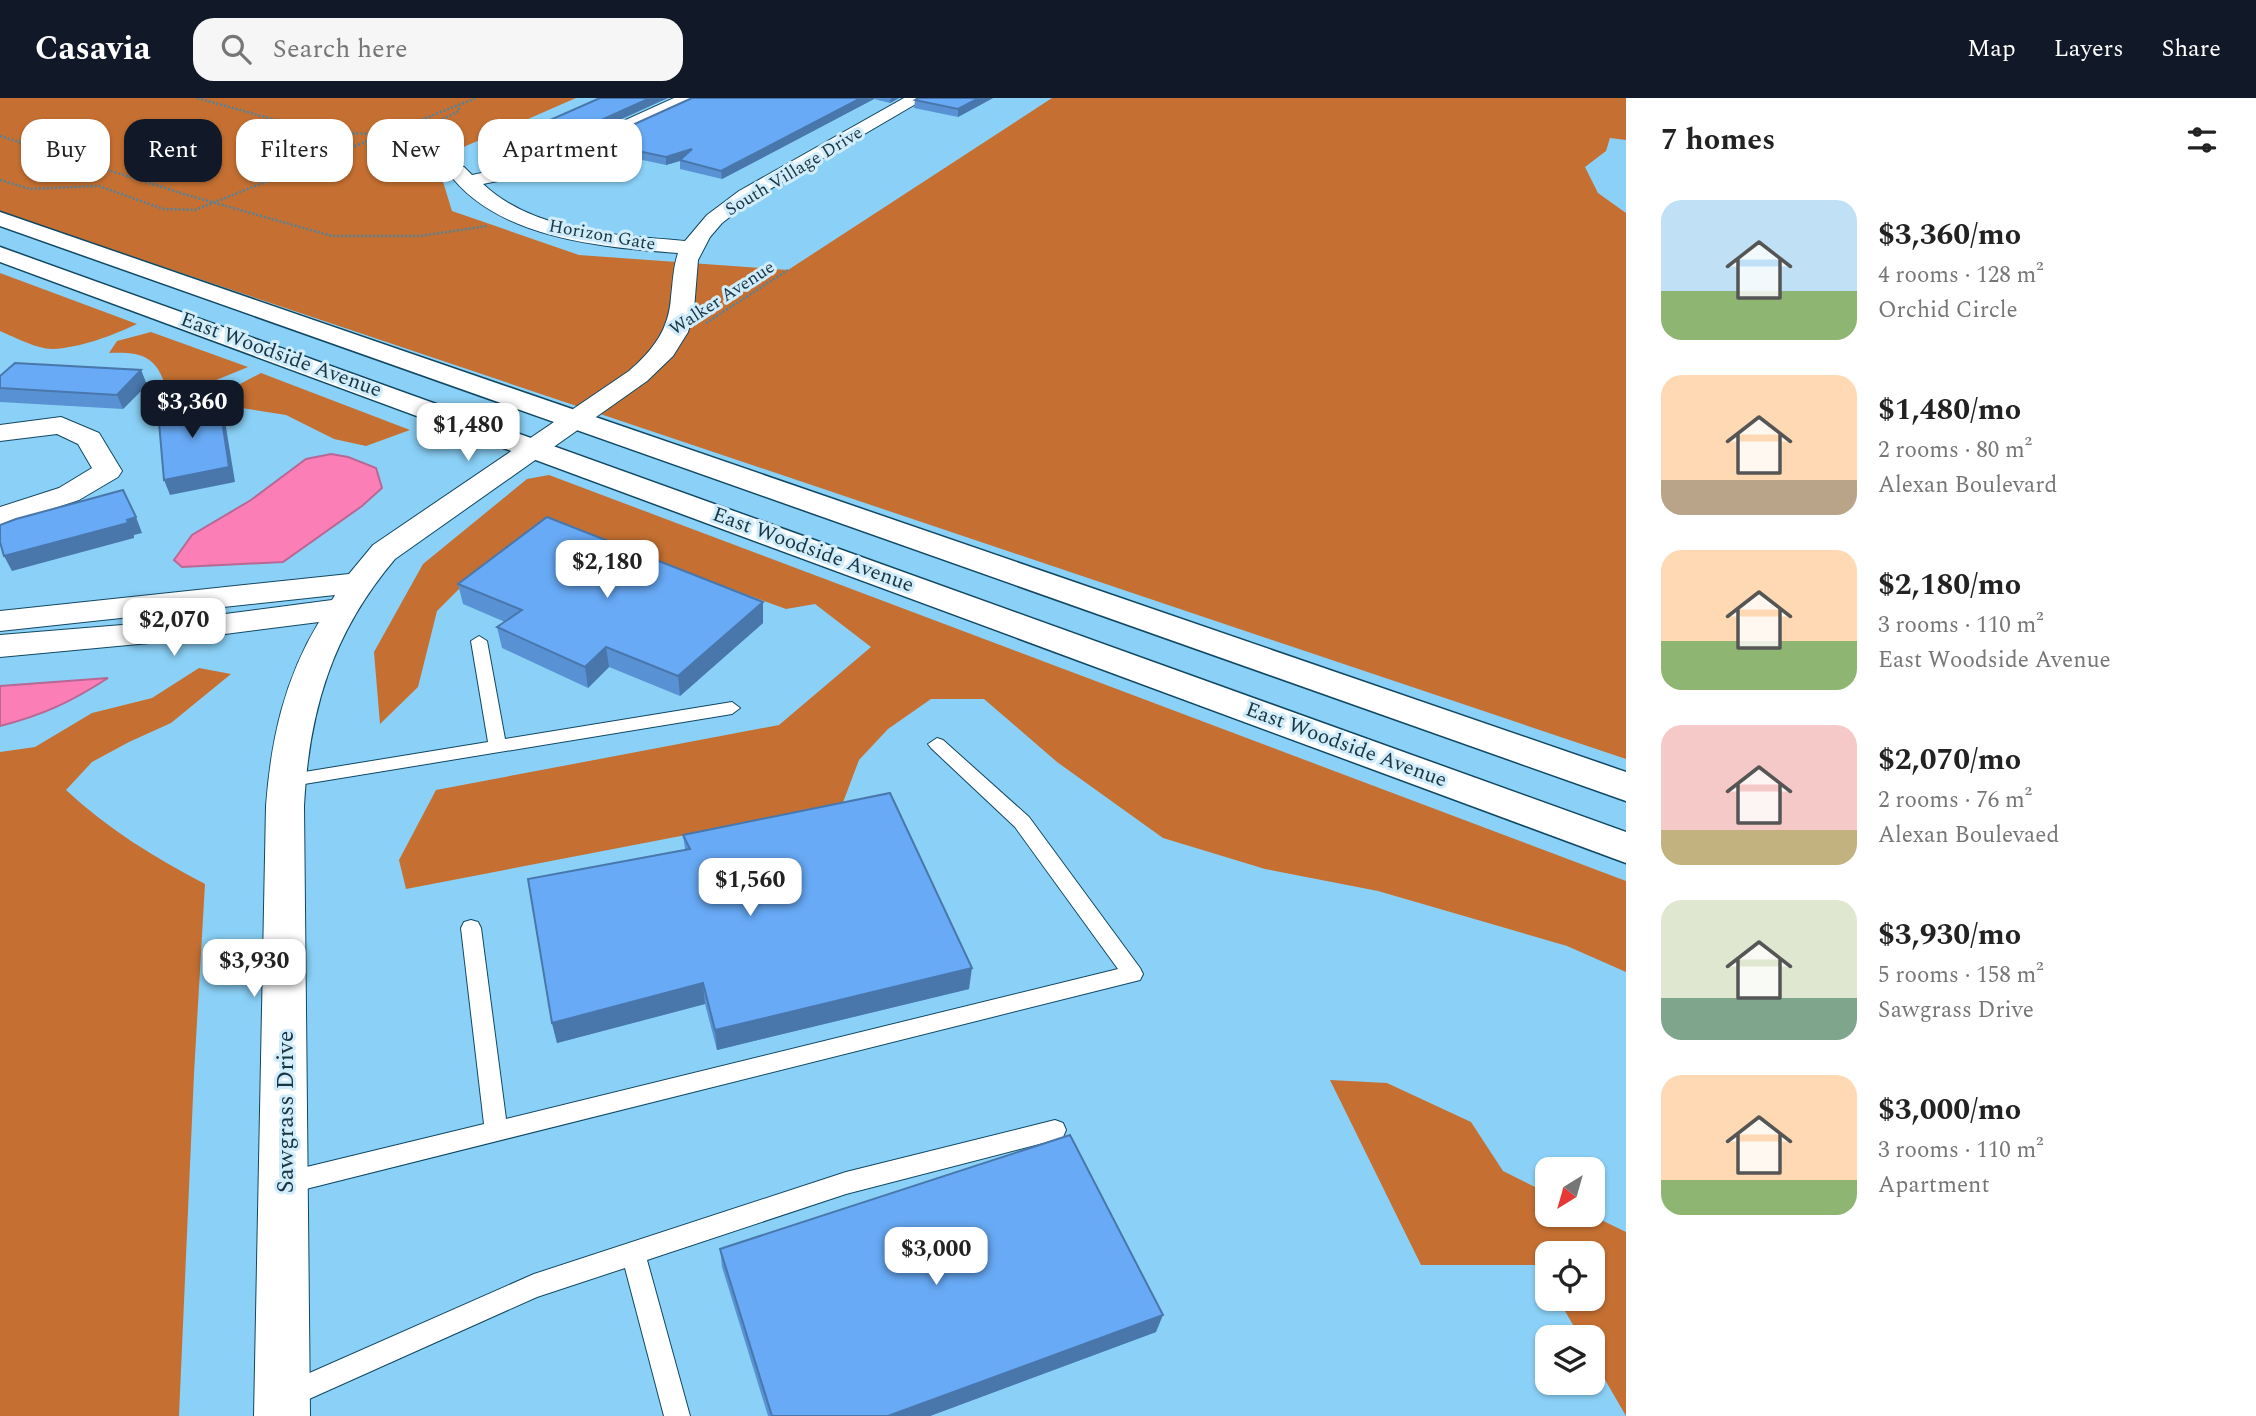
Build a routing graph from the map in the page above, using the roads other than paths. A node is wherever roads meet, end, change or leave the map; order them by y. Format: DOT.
graph roads {
  1 [pos="688,98"];
  2 [pos="917,98"];
  3 [pos="0,219"];
  4 [pos="691,248"];
  5 [pos="0,254"];
  6 [pos="576,419"];
  7 [pos="0,433"];
  8 [pos="534,448"];
  9 [pos="0,517"];
  10 [pos="350,596"];
  11 [pos="0,621"];
  12 [pos="479,641"];
  13 [pos="0,646"];
  14 [pos="732,708"];
  15 [pos="937,744"];
  16 [pos="498,747"];
  17 [pos="286,781"];
  18 [pos="1626,787"];
  19 [pos="1626,848"];
  20 [pos="471,928"];
  21 [pos="1055,1130"];
  22 [pos="496,1131"];
  23 [pos="286,1183"];
  24 [pos="633,1253"];
  25 [pos="283,1407"];
  26 [pos="677,1416"];
  1 -- 4 [label="street, Horizon Gate"];
  2 -- 4 [label="street, South Village Drive"];
  3 -- 6 [label="main road, East Woodside Avenue"];
  4 -- 6 [label="street, South Village Drive"];
  5 -- 8 [label="main road, East Woodside Avenue"];
  6 -- 8 [label="street, South Village Drive"];
  6 -- 18 [label="main road, East Woodside Avenue"];
  7 -- 9 [label="street"];
  8 -- 10 [label="street, Sawgrass Drive"];
  8 -- 19 [label="main road, East Woodside Avenue"];
  10 -- 11 [label="street"];
  10 -- 13 [label="street"];
  10 -- 17 [label="street, Sawgrass Drive"];
  12 -- 16 [label="lane"];
  14 -- 16 [label="lane"];
  15 -- 22 [label="lane"];
  16 -- 17 [label="lane"];
  17 -- 23 [label="street, Sawgrass Drive"];
  20 -- 22 [label="lane"];
  21 -- 24 [label="lane"];
  22 -- 23 [label="lane"];
  23 -- 25 [label="street, Sawgrass Drive"];
  24 -- 25 [label="lane"];
  24 -- 26 [label="lane"];
}
